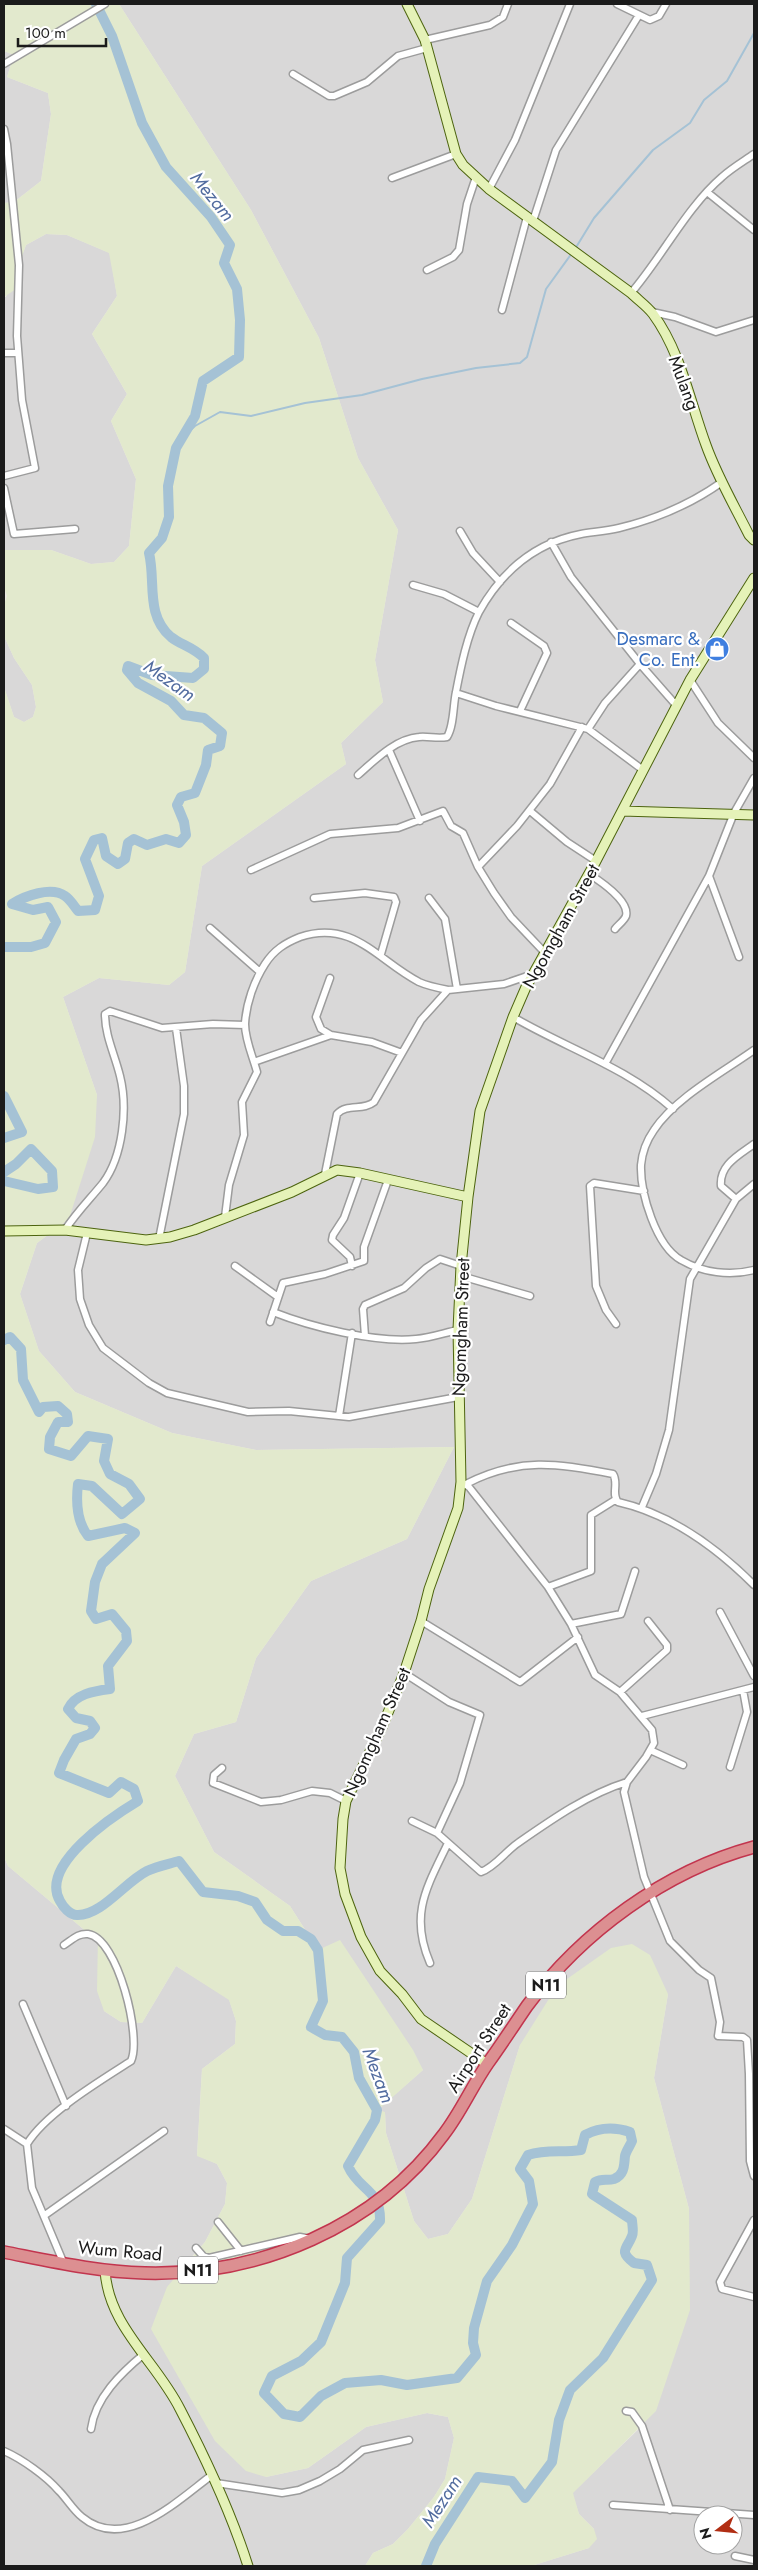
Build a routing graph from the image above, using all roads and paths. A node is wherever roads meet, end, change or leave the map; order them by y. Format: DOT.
graph roads {
  1 [pos="105,4"];
  2 [pos="407,4"];
  3 [pos="508,4"];
  4 [pos="570,4"];
  5 [pos="617,4"];
  6 [pos="666,4"];
  7 [pos="639,15"];
  8 [pos="426,44"];
  9 [pos="4,64"];
  10 [pos="294,74"];
  11 [pos="4,129"];
  12 [pos="456,154"];
  13 [pos="754,154"];
  14 [pos="476,177"];
  15 [pos="392,178"];
  16 [pos="489,189"];
  17 [pos="707,192"];
  18 [pos="530,219"];
  19 [pos="754,230"];
  20 [pos="427,270"];
  21 [pos="631,293"];
  22 [pos="502,310"];
  23 [pos="652,312"];
  24 [pos="754,320"];
  25 [pos="4,353"];
  26 [pos="18,353"];
  27 [pos="4,476"];
  28 [pos="722,482"];
  29 [pos="4,488"];
  30 [pos="75,529"];
  31 [pos="460,531"];
  32 [pos="754,540"];
  33 [pos="551,542"];
  34 [pos="754,578"];
  35 [pos="500,582"];
  36 [pos="413,585"];
  37 [pos="479,612"];
  38 [pos="511,623"];
  39 [pos="640,664"];
  40 [pos="690,680"];
  41 [pos="456,692"];
  42 [pos="676,705"];
  43 [pos="520,711"];
  44 [pos="585,728"];
  45 [pos="389,750"];
  46 [pos="754,755"];
  47 [pos="644,770"];
  48 [pos="358,775"];
  49 [pos="753,782"];
  50 [pos="630,797"];
  51 [pos="530,811"];
  52 [pos="622,811"];
  53 [pos="642,812"];
  54 [pos="734,814"];
  55 [pos="754,815"];
  56 [pos="420,821"];
  57 [pos="596,861"];
  58 [pos="478,867"];
  59 [pos="251,870"];
  60 [pos="589,874"];
  61 [pos="709,876"];
  62 [pos="314,898"];
  63 [pos="429,898"];
  64 [pos="210,928"];
  65 [pos="615,929"];
  66 [pos="381,954"];
  67 [pos="546,954"];
  68 [pos="739,957"];
  69 [pos="260,972"];
  70 [pos="533,974"];
  71 [pos="330,978"];
  72 [pos="516,980"];
  73 [pos="526,987"];
  74 [pos="457,989"];
  75 [pos="448,990"];
  76 [pos="512,1017"];
  77 [pos="245,1025"];
  78 [pos="176,1028"];
  79 [pos="331,1035"];
  80 [pos="754,1050"];
  81 [pos="402,1053"];
  82 [pos="254,1062"];
  83 [pos="605,1064"];
  84 [pos="673,1109"];
  85 [pos="754,1144"];
  86 [pos="360,1172"];
  87 [pos="325,1174"];
  88 [pos="388,1180"];
  89 [pos="754,1184"];
  90 [pos="644,1191"];
  91 [pos="468,1198"];
  92 [pos="736,1199"];
  93 [pos="225,1218"];
  94 [pos="64,1230"];
  95 [pos="4,1231"];
  96 [pos="87,1233"];
  97 [pos="159,1239"];
  98 [pos="235,1266"];
  99 [pos="352,1266"];
  100 [pos="461,1266"];
  101 [pos="695,1266"];
  102 [pos="754,1270"];
  103 [pos="461,1276"];
  104 [pos="530,1296"];
  105 [pos="278,1297"];
  106 [pos="273,1312"];
  107 [pos="270,1322"];
  108 [pos="616,1324"];
  109 [pos="458,1330"];
  110 [pos="352,1333"];
  111 [pos="365,1336"];
  112 [pos="458,1397"];
  113 [pos="339,1416"];
  114 [pos="463,1483"];
  115 [pos="616,1500"];
  116 [pos="642,1507"];
  117 [pos="635,1571"];
  118 [pos="754,1585"];
  119 [pos="548,1586"];
  120 [pos="720,1612"];
  121 [pos="421,1621"];
  122 [pos="648,1621"];
  123 [pos="571,1624"];
  124 [pos="578,1637"];
  125 [pos="404,1673"];
  126 [pos="754,1676"];
  127 [pos="754,1686"];
  128 [pos="743,1690"];
  129 [pos="620,1692"];
  130 [pos="642,1716"];
  131 [pos="650,1750"];
  132 [pos="683,1765"];
  133 [pos="730,1767"];
  134 [pos="222,1768"];
  135 [pos="626,1782"];
  136 [pos="346,1801"];
  137 [pos="412,1821"];
  138 [pos="437,1833"];
  139 [pos="448,1842"];
  140 [pos="754,1847"];
  141 [pos="650,1894"];
  142 [pos="64,1945"];
  143 [pos="430,1963"];
  144 [pos="23,2004"];
  145 [pos="487,2064"];
  146 [pos="66,2106"];
  147 [pos="4,2129"];
  148 [pos="164,2131"];
  149 [pos="27,2144"];
  150 [pos="754,2176"];
  151 [pos="395,2187"];
  152 [pos="44,2215"];
  153 [pos="754,2220"];
  154 [pos="218,2222"];
  155 [pos="312,2239"];
  156 [pos="196,2248"];
  157 [pos="241,2251"];
  158 [pos="4,2252"];
  159 [pos="64,2264"];
  160 [pos="105,2270"];
  161 [pos="754,2297"];
  162 [pos="144,2354"];
  163 [pos="626,2411"];
  164 [pos="91,2429"];
  165 [pos="409,2440"];
  166 [pos="4,2451"];
  167 [pos="214,2479"];
  168 [pos="613,2505"];
  169 [pos="670,2510"];
  170 [pos="754,2515"];
  171 [pos="735,2556"];
  172 [pos="754,2560"];
  173 [pos="248,2566"];
  1 -- 9 [label="street"];
  2 -- 8 [label="main road"];
  3 -- 8 [label="street"];
  4 -- 16 [label="street"];
  5 -- 7 [label="street"];
  6 -- 7 [label="street"];
  7 -- 18 [label="street"];
  8 -- 10 [label="street"];
  8 -- 12 [label="main road"];
  11 -- 26 [label="street"];
  12 -- 14 [label="main road, Mulang"];
  12 -- 15 [label="street"];
  13 -- 17 [label="street"];
  14 -- 16 [label="main road, Mulang"];
  14 -- 20 [label="street"];
  16 -- 18 [label="main road, Mulang"];
  17 -- 19 [label="street"];
  17 -- 21 [label="street"];
  18 -- 21 [label="main road, Mulang"];
  18 -- 22 [label="street"];
  21 -- 23 [label="main road, Mulang"];
  23 -- 24 [label="street"];
  23 -- 28 [label="main road, Mulang"];
  25 -- 26 [label="street"];
  26 -- 27 [label="street"];
  28 -- 32 [label="main road, Mulang"];
  28 -- 33 [label="street"];
  29 -- 30 [label="street"];
  31 -- 35 [label="street"];
  33 -- 35 [label="street"];
  33 -- 39 [label="street"];
  34 -- 40 [label="main road, Ngomgham Street"];
  35 -- 37 [label="street"];
  36 -- 37 [label="street"];
  37 -- 41 [label="street"];
  38 -- 43 [label="street"];
  39 -- 42 [label="street"];
  39 -- 44 [label="street"];
  40 -- 42 [label="main road, Ngomgham Street"];
  40 -- 46 [label="street"];
  41 -- 43 [label="street"];
  41 -- 45 [label="street"];
  42 -- 47 [label="main road, Ngomgham Street"];
  43 -- 44 [label="street"];
  44 -- 47 [label="street"];
  44 -- 51 [label="street"];
  45 -- 48 [label="street"];
  45 -- 56 [label="street"];
  47 -- 50 [label="main road, Ngomgham Street"];
  49 -- 54 [label="street"];
  50 -- 52 [label="main road, Ngomgham Street"];
  50 -- 53 [label="main road"];
  51 -- 57 [label="street"];
  51 -- 58 [label="street"];
  52 -- 53 [label="main road"];
  52 -- 57 [label="main road, Ngomgham Street"];
  53 -- 54 [label="main road"];
  54 -- 55 [label="main road"];
  54 -- 61 [label="street"];
  56 -- 58 [label="street"];
  56 -- 59 [label="street"];
  57 -- 60 [label="main road, Ngomgham Street"];
  58 -- 67 [label="street"];
  60 -- 65 [label="street"];
  60 -- 67 [label="main road, Ngomgham Street"];
  61 -- 68 [label="street"];
  61 -- 83 [label="street"];
  62 -- 66 [label="street"];
  63 -- 74 [label="street"];
  64 -- 69 [label="street"];
  66 -- 69 [label="street"];
  66 -- 75 [label="street"];
  67 -- 70 [label="main road, Ngomgham Street"];
  69 -- 77 [label="street"];
  70 -- 72 [label="street"];
  70 -- 73 [label="main road, Ngomgham Street"];
  71 -- 79 [label="street"];
  72 -- 73 [label="street"];
  72 -- 74 [label="street"];
  73 -- 76 [label="main road, Ngomgham Street"];
  74 -- 75 [label="street"];
  75 -- 81 [label="street"];
  76 -- 83 [label="street"];
  76 -- 91 [label="main road, Ngomgham Street"];
  77 -- 78 [label="street"];
  77 -- 82 [label="street"];
  78 -- 94 [label="street"];
  78 -- 97 [label="street"];
  79 -- 81 [label="street"];
  79 -- 82 [label="street"];
  80 -- 84 [label="street"];
  81 -- 87 [label="street"];
  82 -- 93 [label="street"];
  83 -- 84 [label="street"];
  84 -- 90 [label="street"];
  85 -- 92 [label="street"];
  86 -- 87 [label="main road"];
  86 -- 88 [label="main road"];
  86 -- 99 [label="street"];
  87 -- 93 [label="main road"];
  88 -- 91 [label="main road"];
  88 -- 99 [label="street"];
  89 -- 92 [label="street"];
  90 -- 101 [label="street"];
  90 -- 108 [label="street"];
  91 -- 100 [label="main road, Ngomgham Street"];
  92 -- 101 [label="street"];
  93 -- 97 [label="main road"];
  94 -- 95 [label="main road"];
  94 -- 96 [label="main road"];
  96 -- 97 [label="main road"];
  96 -- 113 [label="street"];
  98 -- 105 [label="street"];
  99 -- 105 [label="street"];
  100 -- 103 [label="main road, Ngomgham Street"];
  100 -- 111 [label="street"];
  101 -- 102 [label="street"];
  101 -- 116 [label="street"];
  103 -- 104 [label="street"];
  103 -- 109 [label="main road, Ngomgham Street"];
  105 -- 106 [label="street"];
  106 -- 107 [label="street"];
  106 -- 110 [label="street"];
  109 -- 111 [label="street"];
  109 -- 112 [label="main road, Ngomgham Street"];
  110 -- 111 [label="street"];
  110 -- 113 [label="street"];
  112 -- 113 [label="street"];
  112 -- 114 [label="main road, Ngomgham Street"];
  114 -- 115 [label="street"];
  114 -- 119 [label="street"];
  114 -- 121 [label="main road, Ngomgham Street"];
  115 -- 116 [label="street"];
  115 -- 119 [label="street"];
  116 -- 118 [label="street"];
  117 -- 123 [label="street"];
  119 -- 123 [label="street"];
  120 -- 126 [label="street"];
  121 -- 124 [label="street"];
  121 -- 125 [label="main road, Ngomgham Street"];
  122 -- 129 [label="street"];
  123 -- 124 [label="street"];
  124 -- 129 [label="street"];
  125 -- 136 [label="main road, Ngomgham Street"];
  125 -- 138 [label="street"];
  127 -- 128 [label="street"];
  128 -- 130 [label="street"];
  128 -- 133 [label="street"];
  129 -- 130 [label="street"];
  130 -- 131 [label="street"];
  131 -- 132 [label="street"];
  131 -- 135 [label="street"];
  134 -- 136 [label="street"];
  135 -- 139 [label="street"];
  135 -- 141 [label="street"];
  136 -- 145 [label="main road, Ngomgham Street"];
  137 -- 138 [label="street"];
  138 -- 139 [label="street"];
  139 -- 143 [label="street"];
  140 -- 141 [label="highway, Airport Street / N11"];
  141 -- 145 [label="highway, Airport Street / N11"];
  141 -- 150 [label="street"];
  142 -- 146 [label="street"];
  144 -- 146 [label="street"];
  145 -- 151 [label="highway, Airport Street / N11"];
  146 -- 149 [label="street"];
  147 -- 149 [label="street"];
  148 -- 152 [label="street"];
  149 -- 152 [label="street"];
  151 -- 155 [label="highway, Wum Road / N11"];
  152 -- 159 [label="street"];
  153 -- 161 [label="street"];
  154 -- 157 [label="street"];
  155 -- 157 [label="street"];
  155 -- 160 [label="highway, Wum Road / N11"];
  156 -- 157 [label="street"];
  158 -- 159 [label="highway, Wum Road / N11"];
  159 -- 160 [label="highway, Wum Road / N11"];
  160 -- 162 [label="main road"];
  162 -- 164 [label="street"];
  162 -- 167 [label="main road"];
  163 -- 169 [label="street"];
  165 -- 167 [label="street"];
  166 -- 167 [label="street"];
  167 -- 173 [label="main road"];
  168 -- 169 [label="street"];
  169 -- 170 [label="street"];
  171 -- 172 [label="street"];
}
